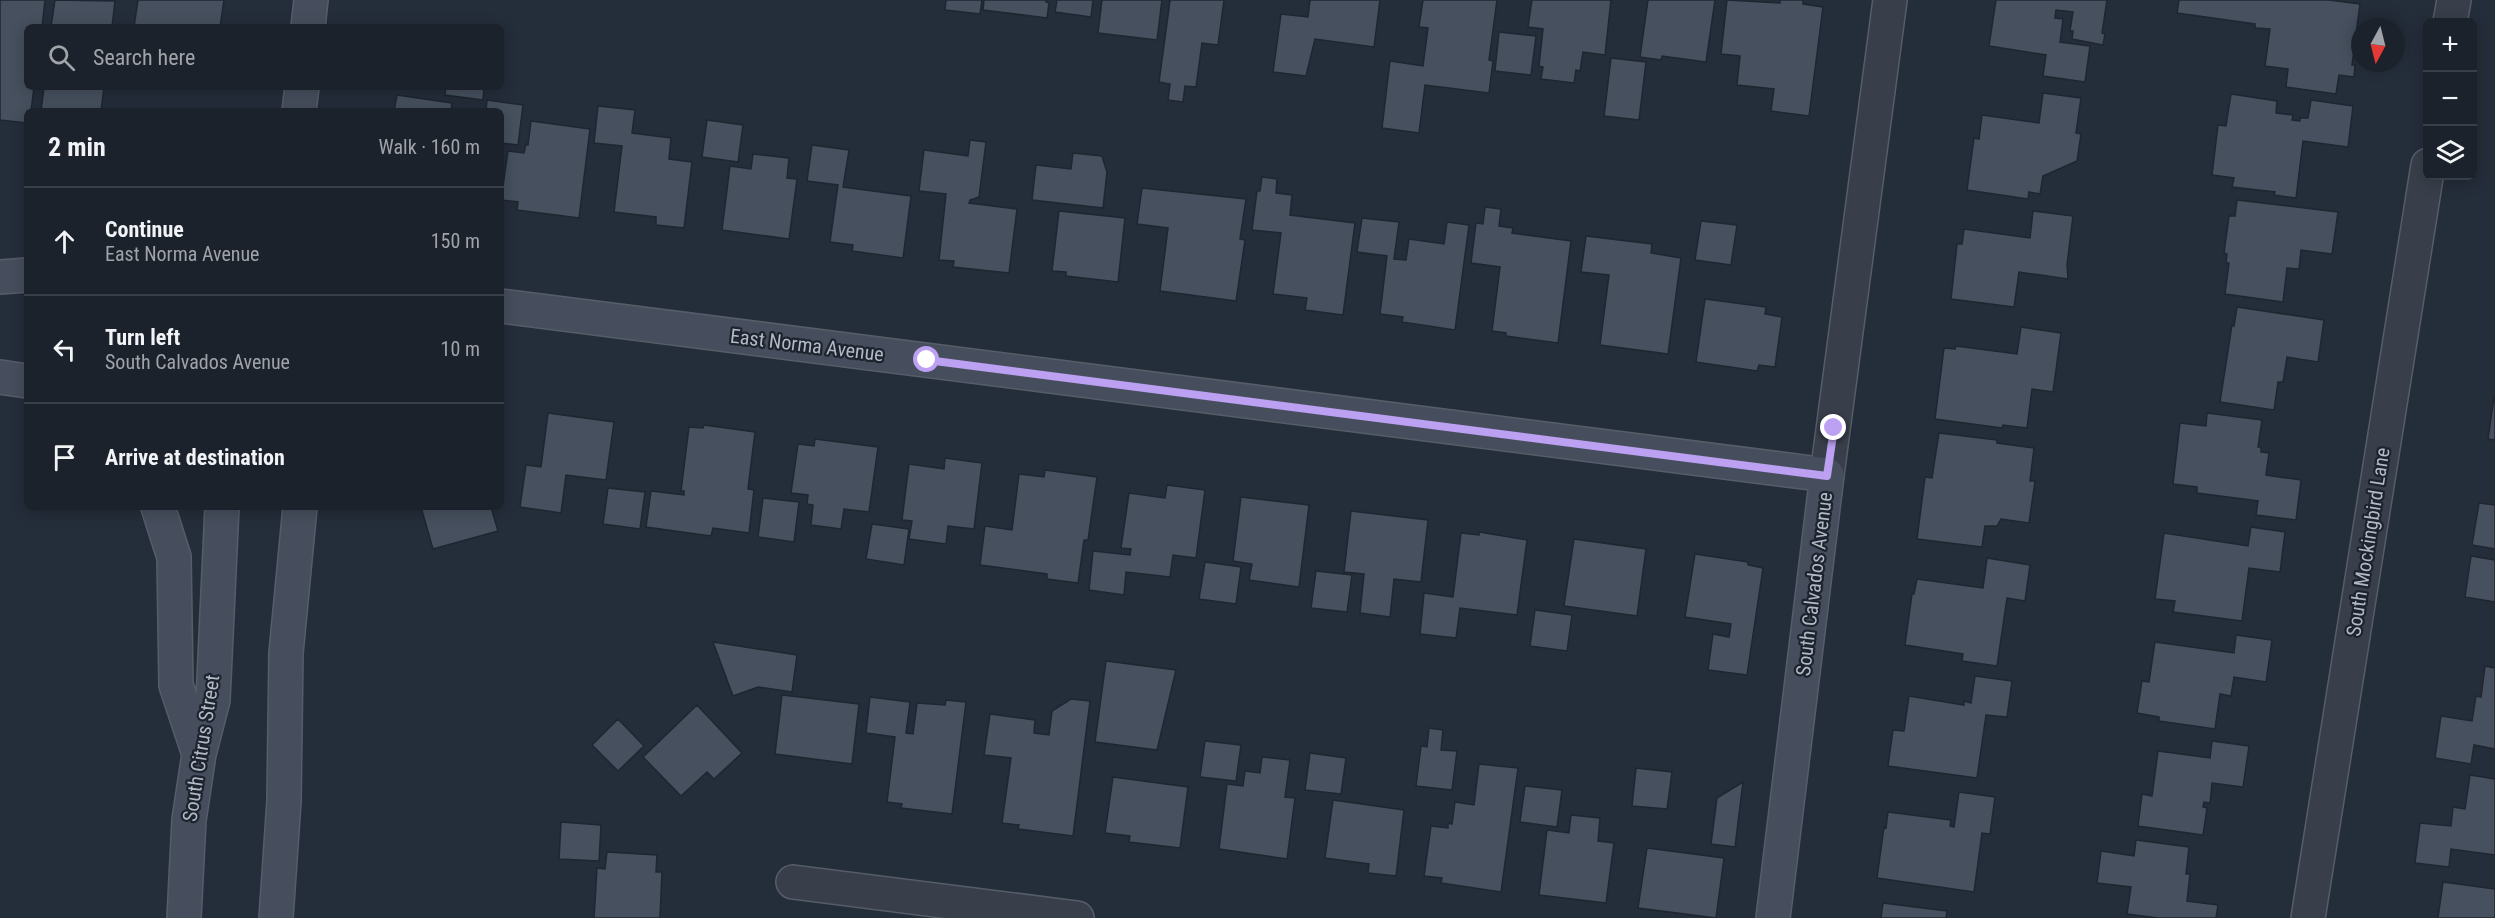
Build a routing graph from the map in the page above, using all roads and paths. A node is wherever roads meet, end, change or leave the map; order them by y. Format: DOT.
graph roads {
  1 [pos="311,0"];
  2 [pos="1890,0"];
  3 [pos="2454,0"];
  4 [pos="2451,18"];
  5 [pos="308,24"];
  6 [pos="302,90"];
  7 [pos="299,108"];
  8 [pos="2425,180"];
  9 [pos="24,275"];
  10 [pos="0,277"];
  11 [pos="504,306"];
  12 [pos="0,377"];
  13 [pos="24,381"];
  14 [pos="1827,476"];
  15 [pos="159,510"];
  16 [pos="222,510"];
  17 [pos="300,510"];
  18 [pos="199,754"];
  19 [pos="793,882"];
  20 [pos="183,918"];
  21 [pos="276,918"];
  22 [pos="1077,918"];
  23 [pos="1773,918"];
  24 [pos="2308,918"];
  1 -- 5 [label="street"];
  2 -- 14 [label="street, South Calvados Avenue"];
  3 -- 4 [label="street"];
  6 -- 7 [label="street"];
  8 -- 24 [label="street, South Mockingbird Lane"];
  9 -- 10 [label="street"];
  11 -- 14 [label="street, East Norma Avenue"];
  12 -- 13 [label="street"];
  14 -- 23 [label="street, South Calvados Avenue"];
  15 -- 18 [label="street"];
  16 -- 18 [label="street, South Citrus Street"];
  17 -- 21 [label="street"];
  18 -- 20 [label="street, South Citrus Street"];
  19 -- 22 [label="street"];
}
